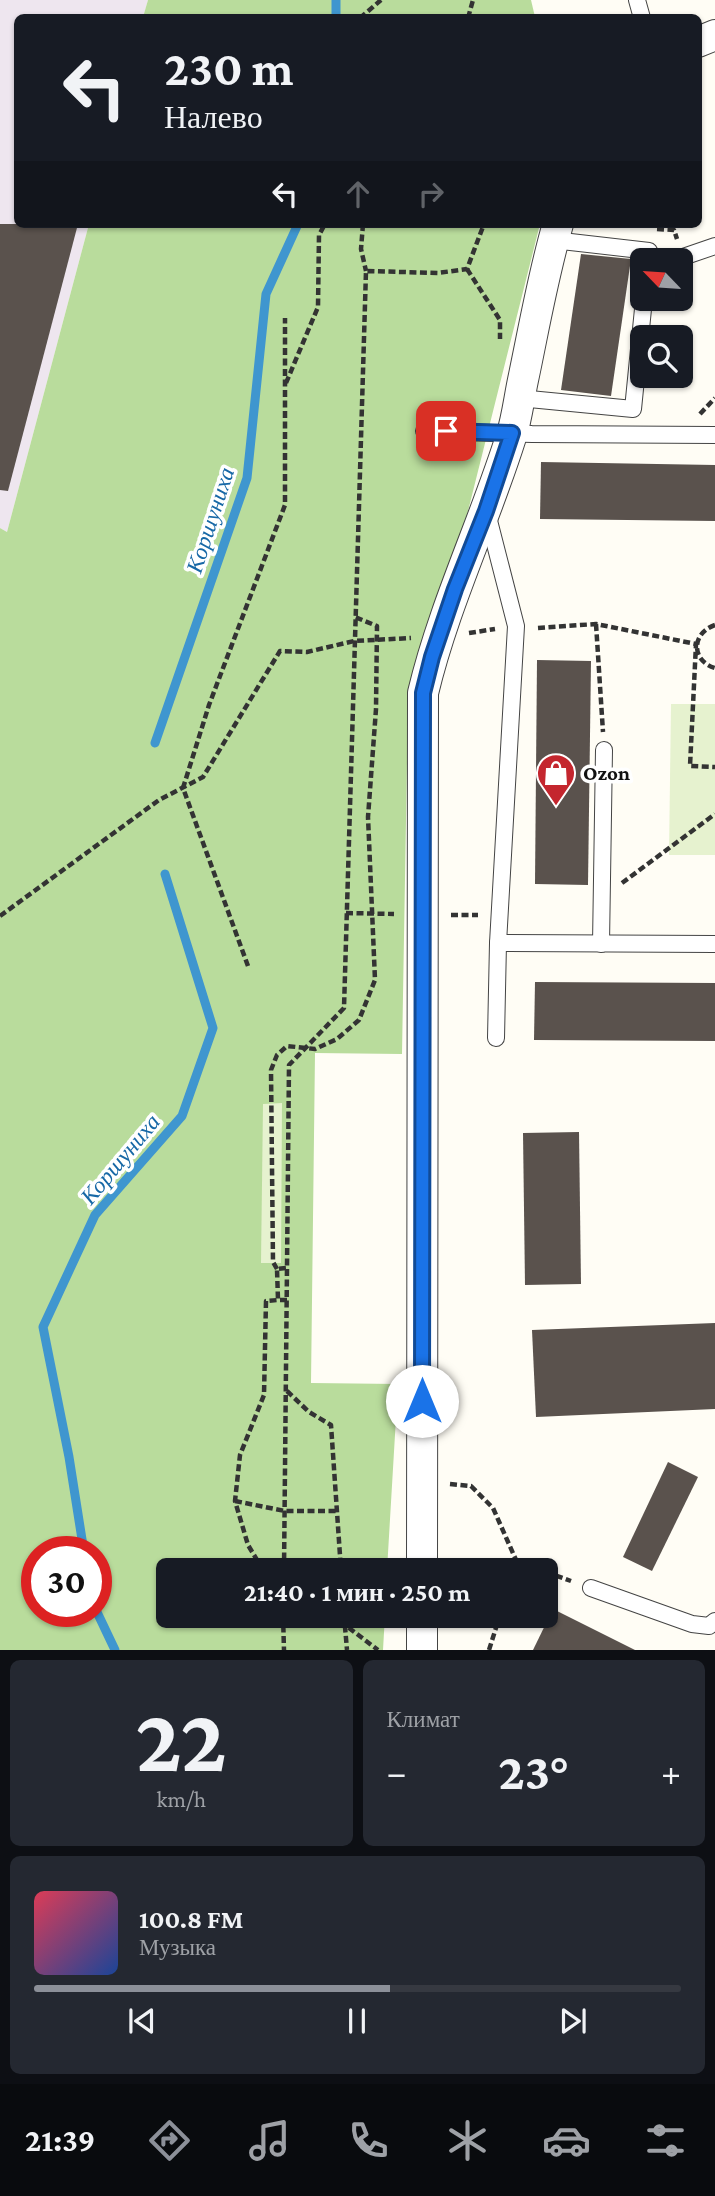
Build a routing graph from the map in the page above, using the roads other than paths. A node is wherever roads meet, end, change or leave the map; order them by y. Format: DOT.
graph roads {
  1 [pos="556,232"];
  2 [pos="715,246"];
  3 [pos="634,248"];
  4 [pos="693,254"];
  5 [pos="643,312"];
  6 [pos="519,398"];
  7 [pos="424,431"];
  8 [pos="512,433"];
  9 [pos="715,435"];
  10 [pos="486,511"];
  11 [pos="604,750"];
  12 [pos="498,943"];
  13 [pos="601,944"];
  14 [pos="715,944"];
  15 [pos="496,1038"];
  16 [pos="422,1558"];
  17 [pos="591,1588"];
  18 [pos="715,1622"];
  19 [pos="422,1628"];
  20 [pos="422,1650"];
  1 -- 3 [label="lane"];
  1 -- 6 [label="street"];
  2 -- 4 [label="lane"];
  5 -- 6 [label="lane"];
  6 -- 8 [label="street"];
  7 -- 8 [label="lane"];
  8 -- 9 [label="lane"];
  8 -- 10 [label="street"];
  10 -- 12 [label="lane"];
  10 -- 16 [label="street"];
  11 -- 13 [label="lane"];
  12 -- 13 [label="lane"];
  12 -- 15 [label="lane"];
  13 -- 14 [label="lane"];
  17 -- 18 [label="lane"];
  19 -- 20 [label="street"];
}
